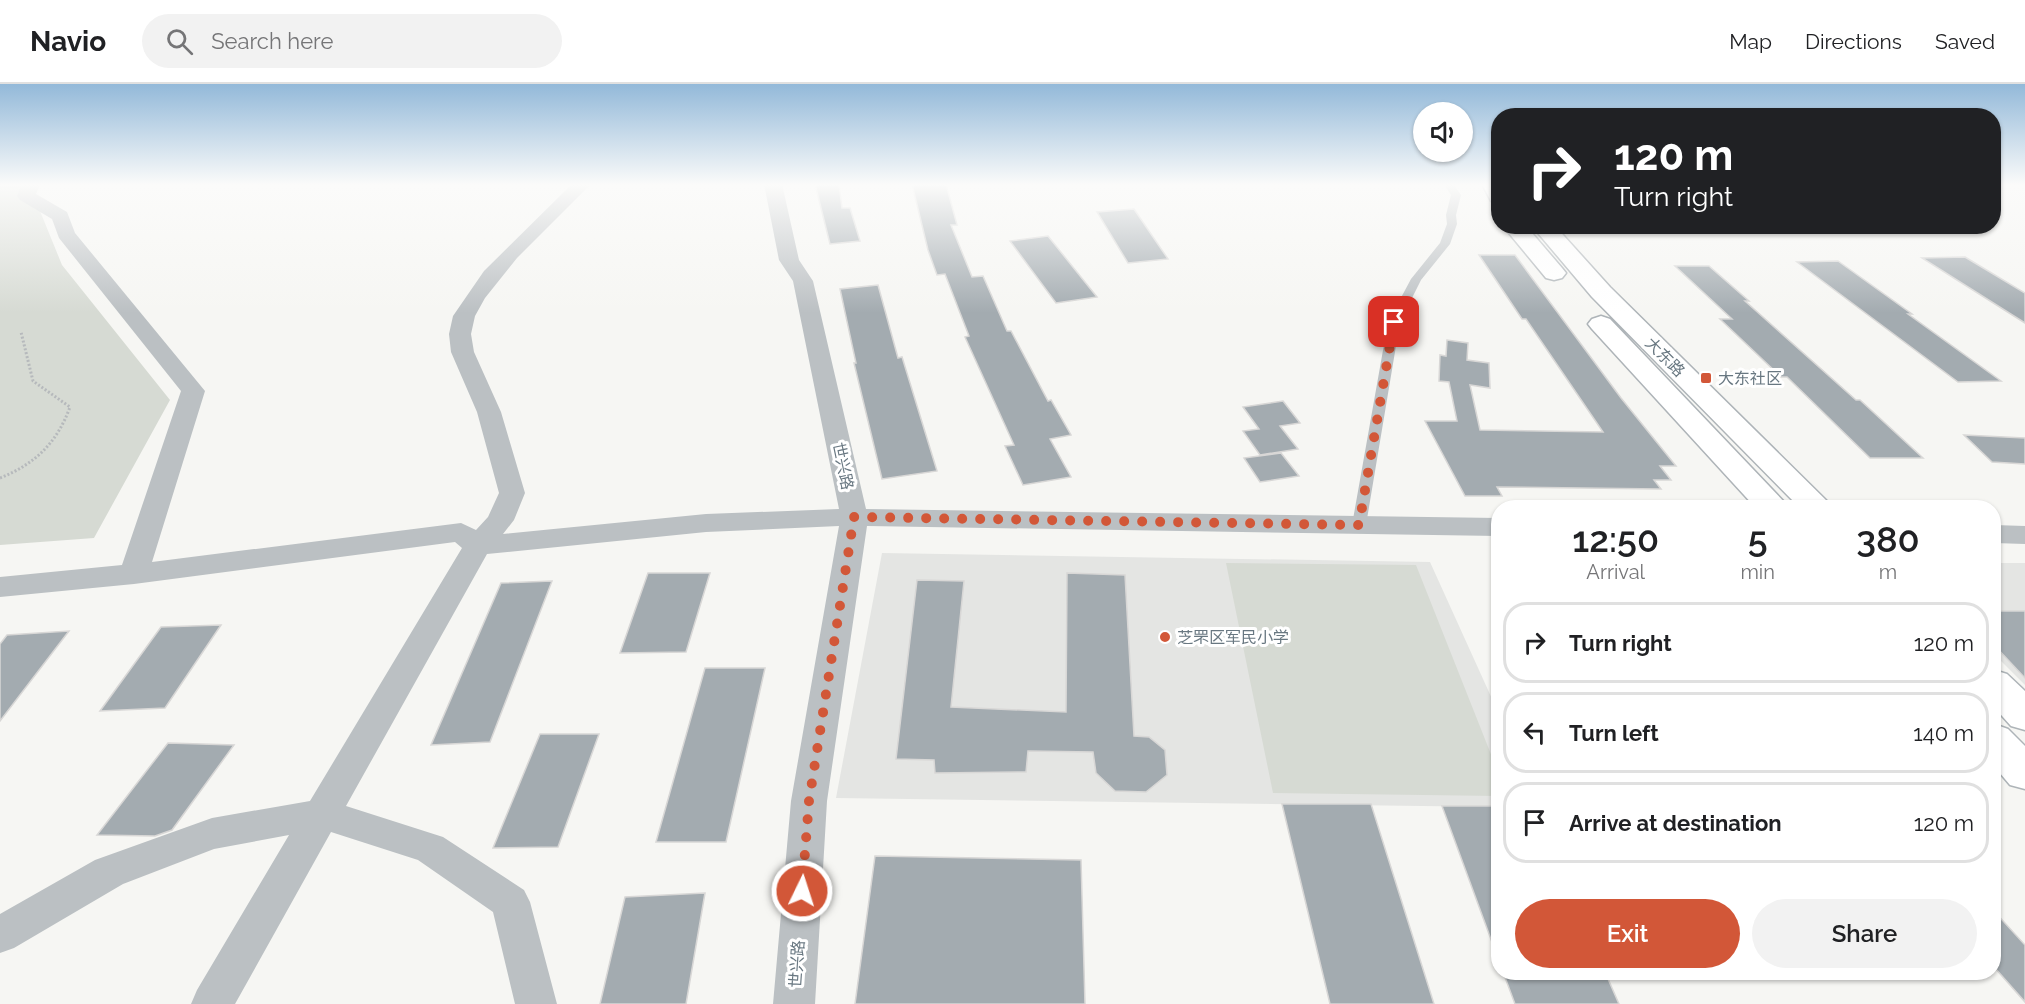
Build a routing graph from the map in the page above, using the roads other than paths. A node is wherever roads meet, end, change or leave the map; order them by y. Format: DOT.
graph roads {
  1 [pos="64,227"];
  2 [pos="537,227"];
  3 [pos="782,227"];
  4 [pos="1451,227"];
  5 [pos="1521,234"];
  6 [pos="1550,234"];
  7 [pos="1766,500"];
  8 [pos="1810,500"];
  9 [pos="854,517"];
  10 [pos="1359,525"];
  11 [pos="1491,527"];
  12 [pos="2001,534"];
  13 [pos="2025,535"];
  14 [pos="477,546"];
  15 [pos="134,574"];
  16 [pos="0,587"];
  17 [pos="2001,691"];
  18 [pos="2025,715"];
  19 [pos="2001,747"];
  20 [pos="2025,773"];
  21 [pos="323,814"];
  22 [pos="0,935"];
  23 [pos="212,1004"];
  24 [pos="536,1004"];
  25 [pos="794,1004"];
  1 -- 15 [label="street"];
  2 -- 14 [label="street"];
  3 -- 9 [label="street, 世兴路"];
  4 -- 10 [label="lane"];
  5 -- 7 [label="street, 大东路"];
  6 -- 8 [label="street, 大东路"];
  9 -- 10 [label="street"];
  9 -- 14 [label="street"];
  9 -- 25 [label="street, 世兴路"];
  10 -- 11 [label="street"];
  12 -- 13 [label="street"];
  14 -- 15 [label="street"];
  14 -- 21 [label="street"];
  15 -- 16 [label="street"];
  17 -- 18 [label="street"];
  19 -- 20 [label="street"];
  21 -- 22 [label="street"];
  21 -- 23 [label="street"];
  21 -- 24 [label="street"];
}
